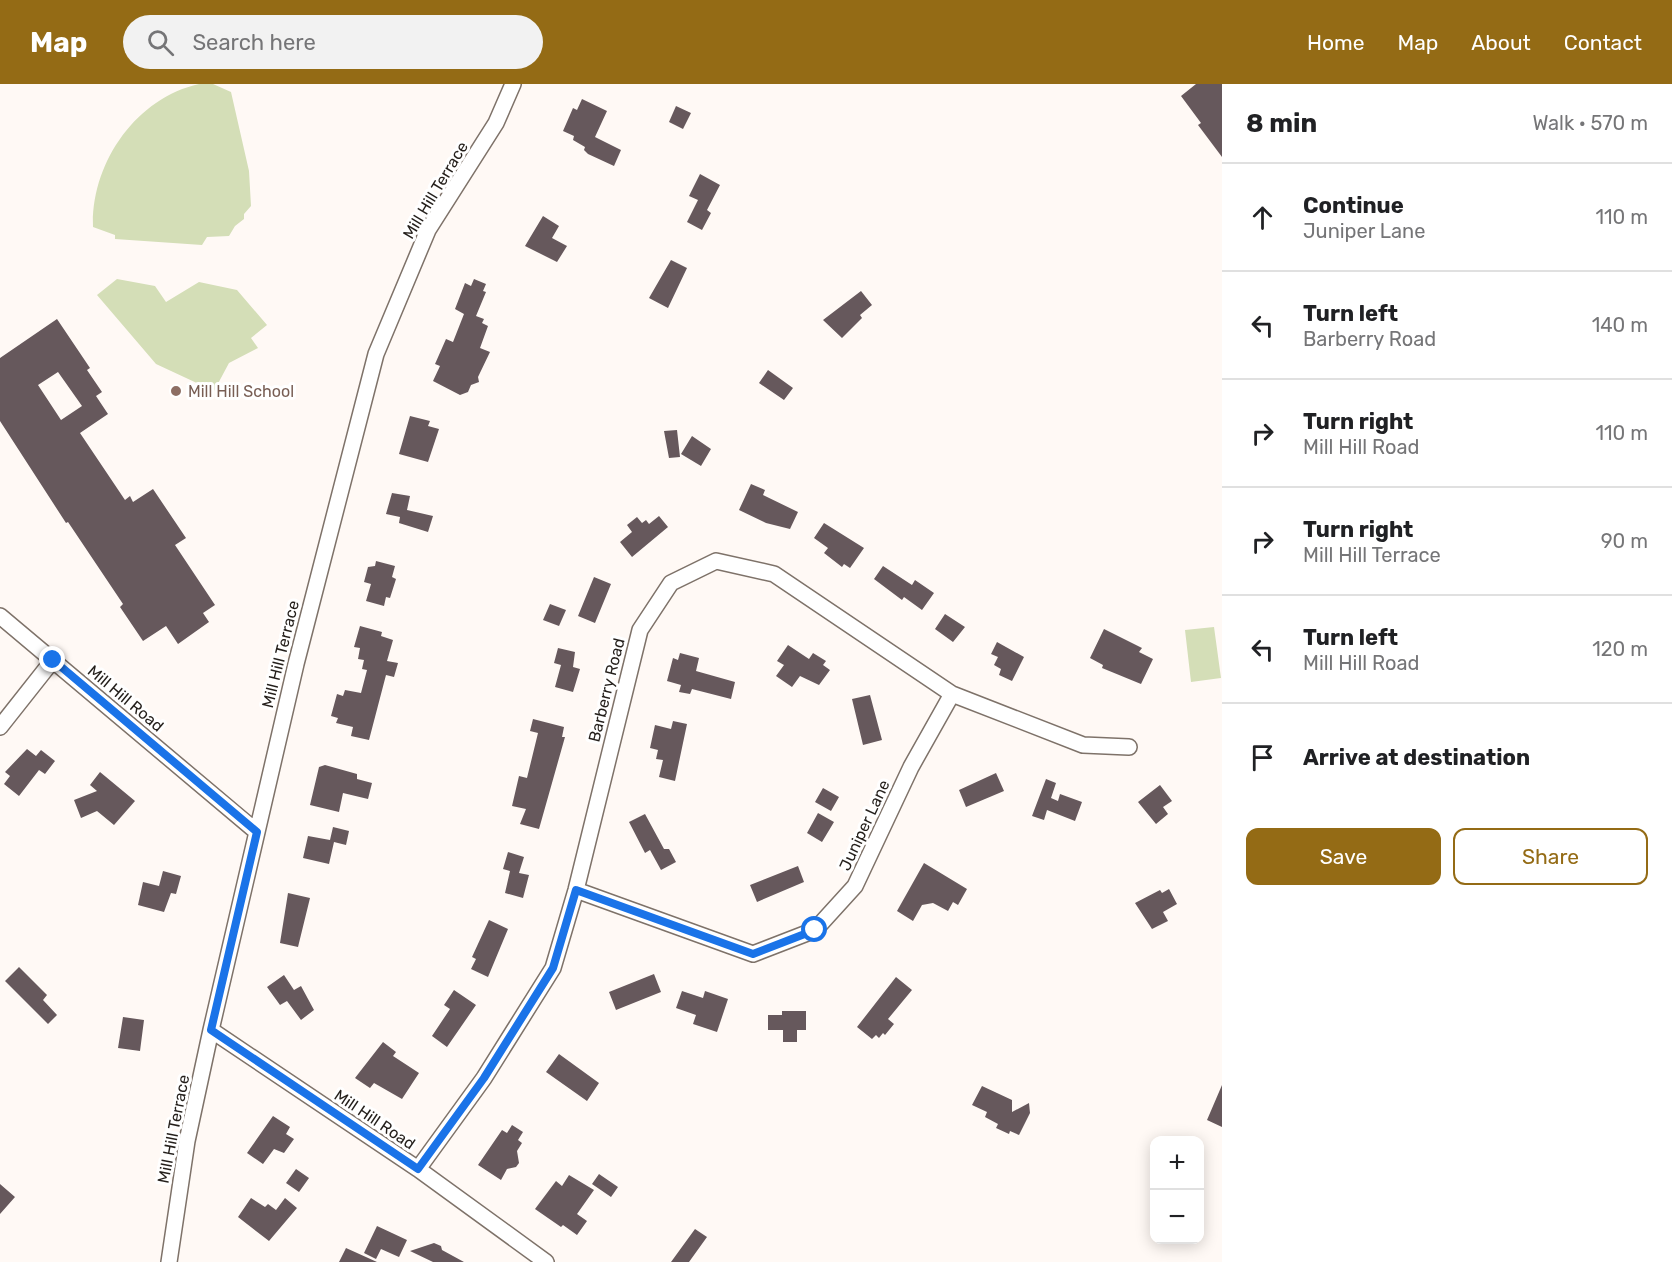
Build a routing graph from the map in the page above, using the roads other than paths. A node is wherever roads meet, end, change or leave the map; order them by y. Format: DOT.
graph roads {
  1 [pos="513,84"];
  2 [pos="0,616"];
  3 [pos="53,660"];
  4 [pos="952,694"];
  5 [pos="0,727"];
  6 [pos="1129,747"];
  7 [pos="257,832"];
  8 [pos="576,890"];
  9 [pos="211,1030"];
  10 [pos="418,1169"];
  11 [pos="169,1262"];
  12 [pos="546,1262"];
  1 -- 7 [label="street, Mill Hill Terrace"];
  2 -- 3 [label="street, Mill Hill Road"];
  3 -- 5 [label="street"];
  3 -- 7 [label="street, Mill Hill Road"];
  4 -- 6 [label="street, Barberry Road"];
  4 -- 8 [label="street, Juniper Lane"];
  4 -- 8 [label="street, Barberry Road"];
  7 -- 9 [label="street, Mill Hill Terrace"];
  8 -- 10 [label="street, Barberry Road"];
  9 -- 10 [label="street, Mill Hill Road"];
  9 -- 11 [label="street, Mill Hill Terrace"];
  10 -- 12 [label="street, Mill Hill Road"];
}
